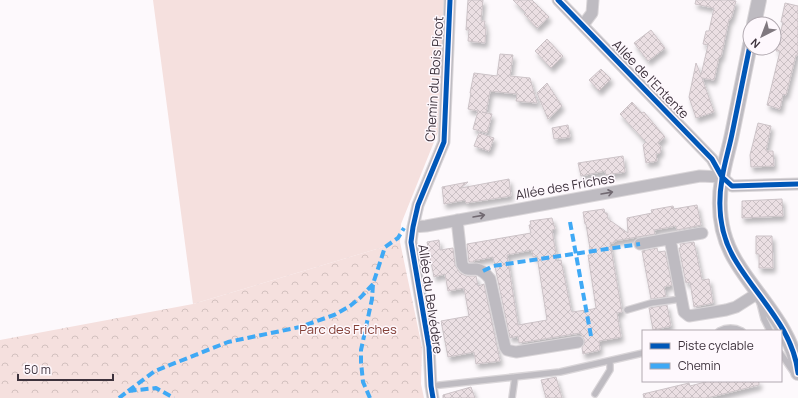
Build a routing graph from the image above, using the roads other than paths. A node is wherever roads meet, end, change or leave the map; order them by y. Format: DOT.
graph roads {
  1 [pos="450,0"];
  2 [pos="558,0"];
  3 [pos="593,0"];
  4 [pos="759,0"];
  5 [pos="756,16"];
  6 [pos="583,25"];
  7 [pos="748,56"];
  8 [pos="722,177"];
  9 [pos="798,184"];
  10 [pos="457,220"];
  11 [pos="413,227"];
  12 [pos="702,233"];
  13 [pos="670,239"];
  14 [pos="640,244"];
  15 [pos="758,293"];
  16 [pos="681,298"];
  17 [pos="627,310"];
  18 [pos="721,330"];
  19 [pos="740,330"];
  20 [pos="770,330"];
  21 [pos="578,342"];
  22 [pos="791,351"];
  23 [pos="642,353"];
  24 [pos="610,361"];
  25 [pos="798,373"];
  26 [pos="515,377"];
  27 [pos="798,378"];
  28 [pos="431,386"];
  29 [pos="595,394"];
  30 [pos="433,398"];
  31 [pos="512,398"];
  1 -- 11 [label="street, Chemin du Bois Picot"];
  2 -- 6 [label="street, Allée de l'Entente"];
  3 -- 6 [label="street"];
  4 -- 5 [label="street"];
  6 -- 8 [label="street, Allée de l'Entente"];
  7 -- 8 [label="street"];
  8 -- 9 [label="street"];
  10 -- 8 [label="street, Allée des Friches, one-way"];
  8 -- 15 [label="street"];
  10 -- 11 [label="street, Allée des Friches"];
  10 -- 21 [label="street"];
  11 -- 28 [label="street, Allée du Belvédère"];
  12 -- 13 [label="street"];
  13 -- 14 [label="street"];
  13 -- 16 [label="street"];
  15 -- 16 [label="street"];
  15 -- 20 [label="lane"];
  15 -- 22 [label="street"];
  16 -- 17 [label="lane"];
  18 -- 19 [label="lane"];
  22 -- 25 [label="street"];
  22 -- 27 [label="lane"];
  23 -- 24 [label="lane"];
  24 -- 26 [label="lane"];
  24 -- 29 [label="lane"];
  26 -- 28 [label="lane"];
  26 -- 31 [label="lane"];
  28 -- 30 [label="street, Allée du Belvédère"];
}
